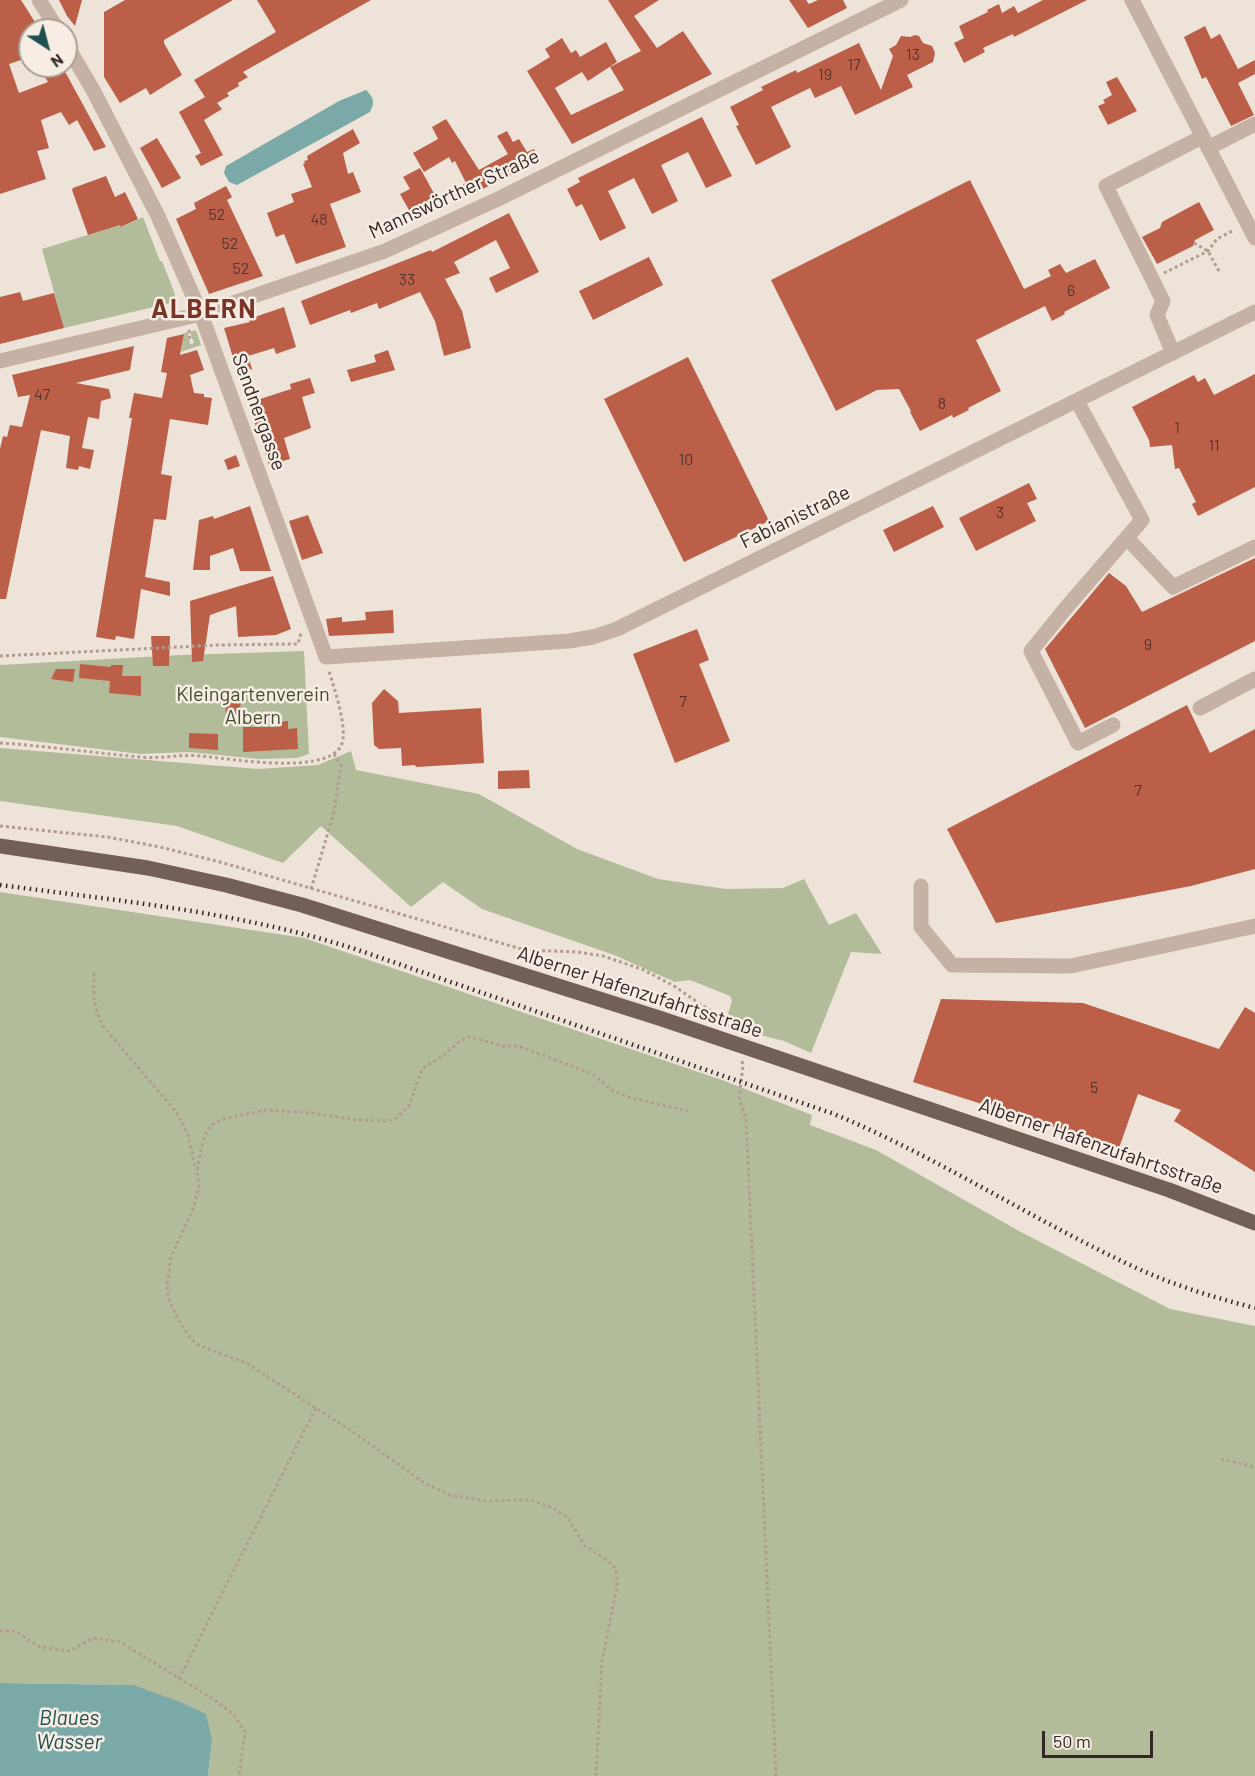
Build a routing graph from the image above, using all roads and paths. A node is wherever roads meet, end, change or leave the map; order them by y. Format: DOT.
graph roads {
  1 [pos="39,0"];
  2 [pos="901,0"];
  3 [pos="1132,0"];
  4 [pos="50,18"];
  5 [pos="78,64"];
  6 [pos="1255,124"];
  7 [pos="1205,142"];
  8 [pos="1233,231"];
  9 [pos="1255,238"];
  10 [pos="1194,243"];
  11 [pos="1208,251"];
  12 [pos="1220,273"];
  13 [pos="1153,279"];
  14 [pos="1255,312"];
  15 [pos="201,314"];
  16 [pos="189,329"];
  17 [pos="190,340"];
  18 [pos="1173,353"];
  19 [pos="0,361"];
  20 [pos="1077,401"];
  21 [pos="1127,538"];
  22 [pos="1255,547"];
  23 [pos="301,631"];
  24 [pos="308,641"];
  25 [pos="298,644"];
  26 [pos="0,656"];
  27 [pos="326,657"];
  28 [pos="1255,679"];
  29 [pos="1200,708"];
  30 [pos="1113,725"];
  31 [pos="0,742"];
  32 [pos="334,754"];
  33 [pos="0,826"];
  34 [pos="0,846"];
  35 [pos="921,886"];
  36 [pos="311,889"];
  37 [pos="1255,926"];
  38 [pos="94,973"];
  39 [pos="739,1045"];
  40 [pos="688,1111"];
  41 [pos="197,1171"];
  42 [pos="1255,1223"];
  43 [pos="316,1408"];
  44 [pos="1221,1459"];
  45 [pos="1255,1467"];
  46 [pos="0,1631"];
  47 [pos="179,1679"];
  48 [pos="239,1776"];
  49 [pos="596,1776"];
  50 [pos="776,1776"];
  1 -- 4 [label="street"];
  2 -- 15 [label="street, Mannswörther Straße"];
  3 -- 7 [label="street"];
  5 -- 15 [label="street, Sendnergasse"];
  6 -- 7 [label="street"];
  7 -- 9 [label="street"];
  7 -- 13 [label="street"];
  8 -- 11 [label="path"];
  10 -- 11 [label="path"];
  11 -- 12 [label="path"];
  11 -- 13 [label="path"];
  13 -- 18 [label="street"];
  14 -- 18 [label="street, Fabianistraße"];
  15 -- 19 [label="street, Mannswörther Straße"];
  15 -- 27 [label="street, Sendnergasse"];
  16 -- 17 [label="path"];
  18 -- 20 [label="street, Fabianistraße"];
  20 -- 21 [label="street"];
  20 -- 27 [label="street, Fabianistraße"];
  21 -- 22 [label="street"];
  21 -- 30 [label="street"];
  23 -- 25 [label="path"];
  24 -- 25 [label="path"];
  25 -- 26 [label="path"];
  27 -- 32 [label="path"];
  28 -- 29 [label="street"];
  31 -- 32 [label="path"];
  32 -- 36 [label="path"];
  33 -- 36 [label="path"];
  34 -- 39 [label="main road, Alberner Hafenzufahrtsstraße"];
  35 -- 37 [label="street"];
  36 -- 39 [label="path"];
  38 -- 41 [label="path"];
  39 -- 42 [label="main road, Alberner Hafenzufahrtsstraße"];
  39 -- 50 [label="path"];
  40 -- 41 [label="path"];
  41 -- 43 [label="path"];
  43 -- 47 [label="path"];
  43 -- 49 [label="path"];
  44 -- 45 [label="path"];
  46 -- 47 [label="path"];
  47 -- 48 [label="path"];
}
